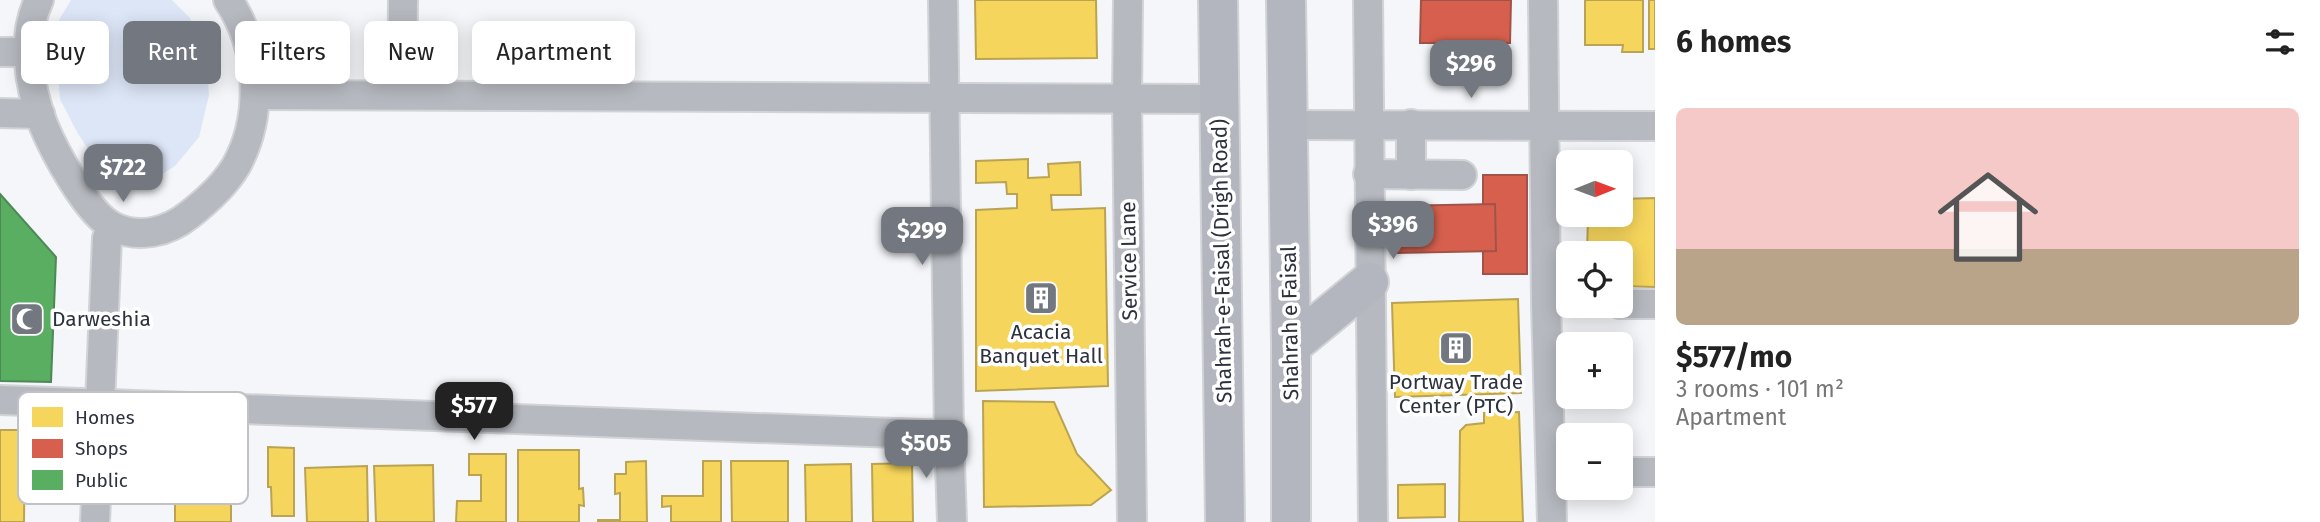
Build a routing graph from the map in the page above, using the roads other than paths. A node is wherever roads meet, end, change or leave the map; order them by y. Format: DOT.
graph roads {
  1 [pos="39,0"];
  2 [pos="228,0"];
  3 [pos="402,0"];
  4 [pos="943,0"];
  5 [pos="1128,0"];
  6 [pos="1218,0"];
  7 [pos="1286,0"];
  8 [pos="1368,0"];
  9 [pos="1543,0"];
  10 [pos="31,21"];
  11 [pos="0,52"];
  12 [pos="21,52"];
  13 [pos="32,84"];
  14 [pos="402,94"];
  15 [pos="255,95"];
  16 [pos="945,98"];
  17 [pos="1127,99"];
  18 [pos="1220,99"];
  19 [pos="0,113"];
  20 [pos="40,114"];
  21 [pos="1369,124"];
  22 [pos="1411,124"];
  23 [pos="1287,125"];
  24 [pos="1545,125"];
  25 [pos="1655,126"];
  26 [pos="1368,174"];
  27 [pos="1410,175"];
  28 [pos="1462,175"];
  29 [pos="112,227"];
  30 [pos="1369,282"];
  31 [pos="1556,288"];
  32 [pos="1633,304"];
  33 [pos="1655,304"];
  34 [pos="1557,318"];
  35 [pos="1291,346"];
  36 [pos="100,392"];
  37 [pos="0,400"];
  38 [pos="18,401"];
  39 [pos="248,409"];
  40 [pos="1558,423"];
  41 [pos="949,435"];
  42 [pos="1633,472"];
  43 [pos="1655,472"];
  44 [pos="1556,494"];
  45 [pos="95,504"];
  46 [pos="94,522"];
  47 [pos="952,522"];
  48 [pos="1132,522"];
  49 [pos="1224,522"];
  50 [pos="1291,522"];
  51 [pos="1373,522"];
  52 [pos="1552,522"];
  1 -- 10 [label="street"];
  2 -- 15 [label="street"];
  3 -- 14 [label="street"];
  4 -- 16 [label="street"];
  5 -- 17 [label="street, Service Lane"];
  6 -- 18 [label="highway, Shahrah-e-Faisal (Drigh Road)"];
  7 -- 23 [label="highway"];
  8 -- 21 [label="street"];
  9 -- 24 [label="street"];
  11 -- 12 [label="street"];
  13 -- 20 [label="street"];
  14 -- 15 [label="street"];
  14 -- 16 [label="street"];
  15 -- 29 [label="street"];
  16 -- 17 [label="street"];
  16 -- 41 [label="street"];
  17 -- 18 [label="street"];
  17 -- 48 [label="street, Service Lane"];
  18 -- 49 [label="highway, Shahrah-e-Faisal (Drigh Road)"];
  19 -- 20 [label="street"];
  20 -- 29 [label="street"];
  21 -- 22 [label="street"];
  21 -- 23 [label="street"];
  21 -- 26 [label="street"];
  22 -- 24 [label="street"];
  22 -- 27 [label="street"];
  23 -- 35 [label="highway, Shahrah e Faisal"];
  24 -- 25 [label="street"];
  24 -- 31 [label="street"];
  26 -- 27 [label="street"];
  26 -- 30 [label="street"];
  27 -- 28 [label="street"];
  29 -- 36 [label="street"];
  30 -- 35 [label="highway"];
  30 -- 51 [label="street"];
  32 -- 33 [label="street"];
  34 -- 40 [label="street"];
  35 -- 50 [label="highway, Shahrah e Faisal"];
  37 -- 38 [label="street"];
  39 -- 41 [label="street"];
  41 -- 47 [label="street"];
  42 -- 43 [label="street"];
  44 -- 52 [label="street"];
  45 -- 46 [label="street"];
}
